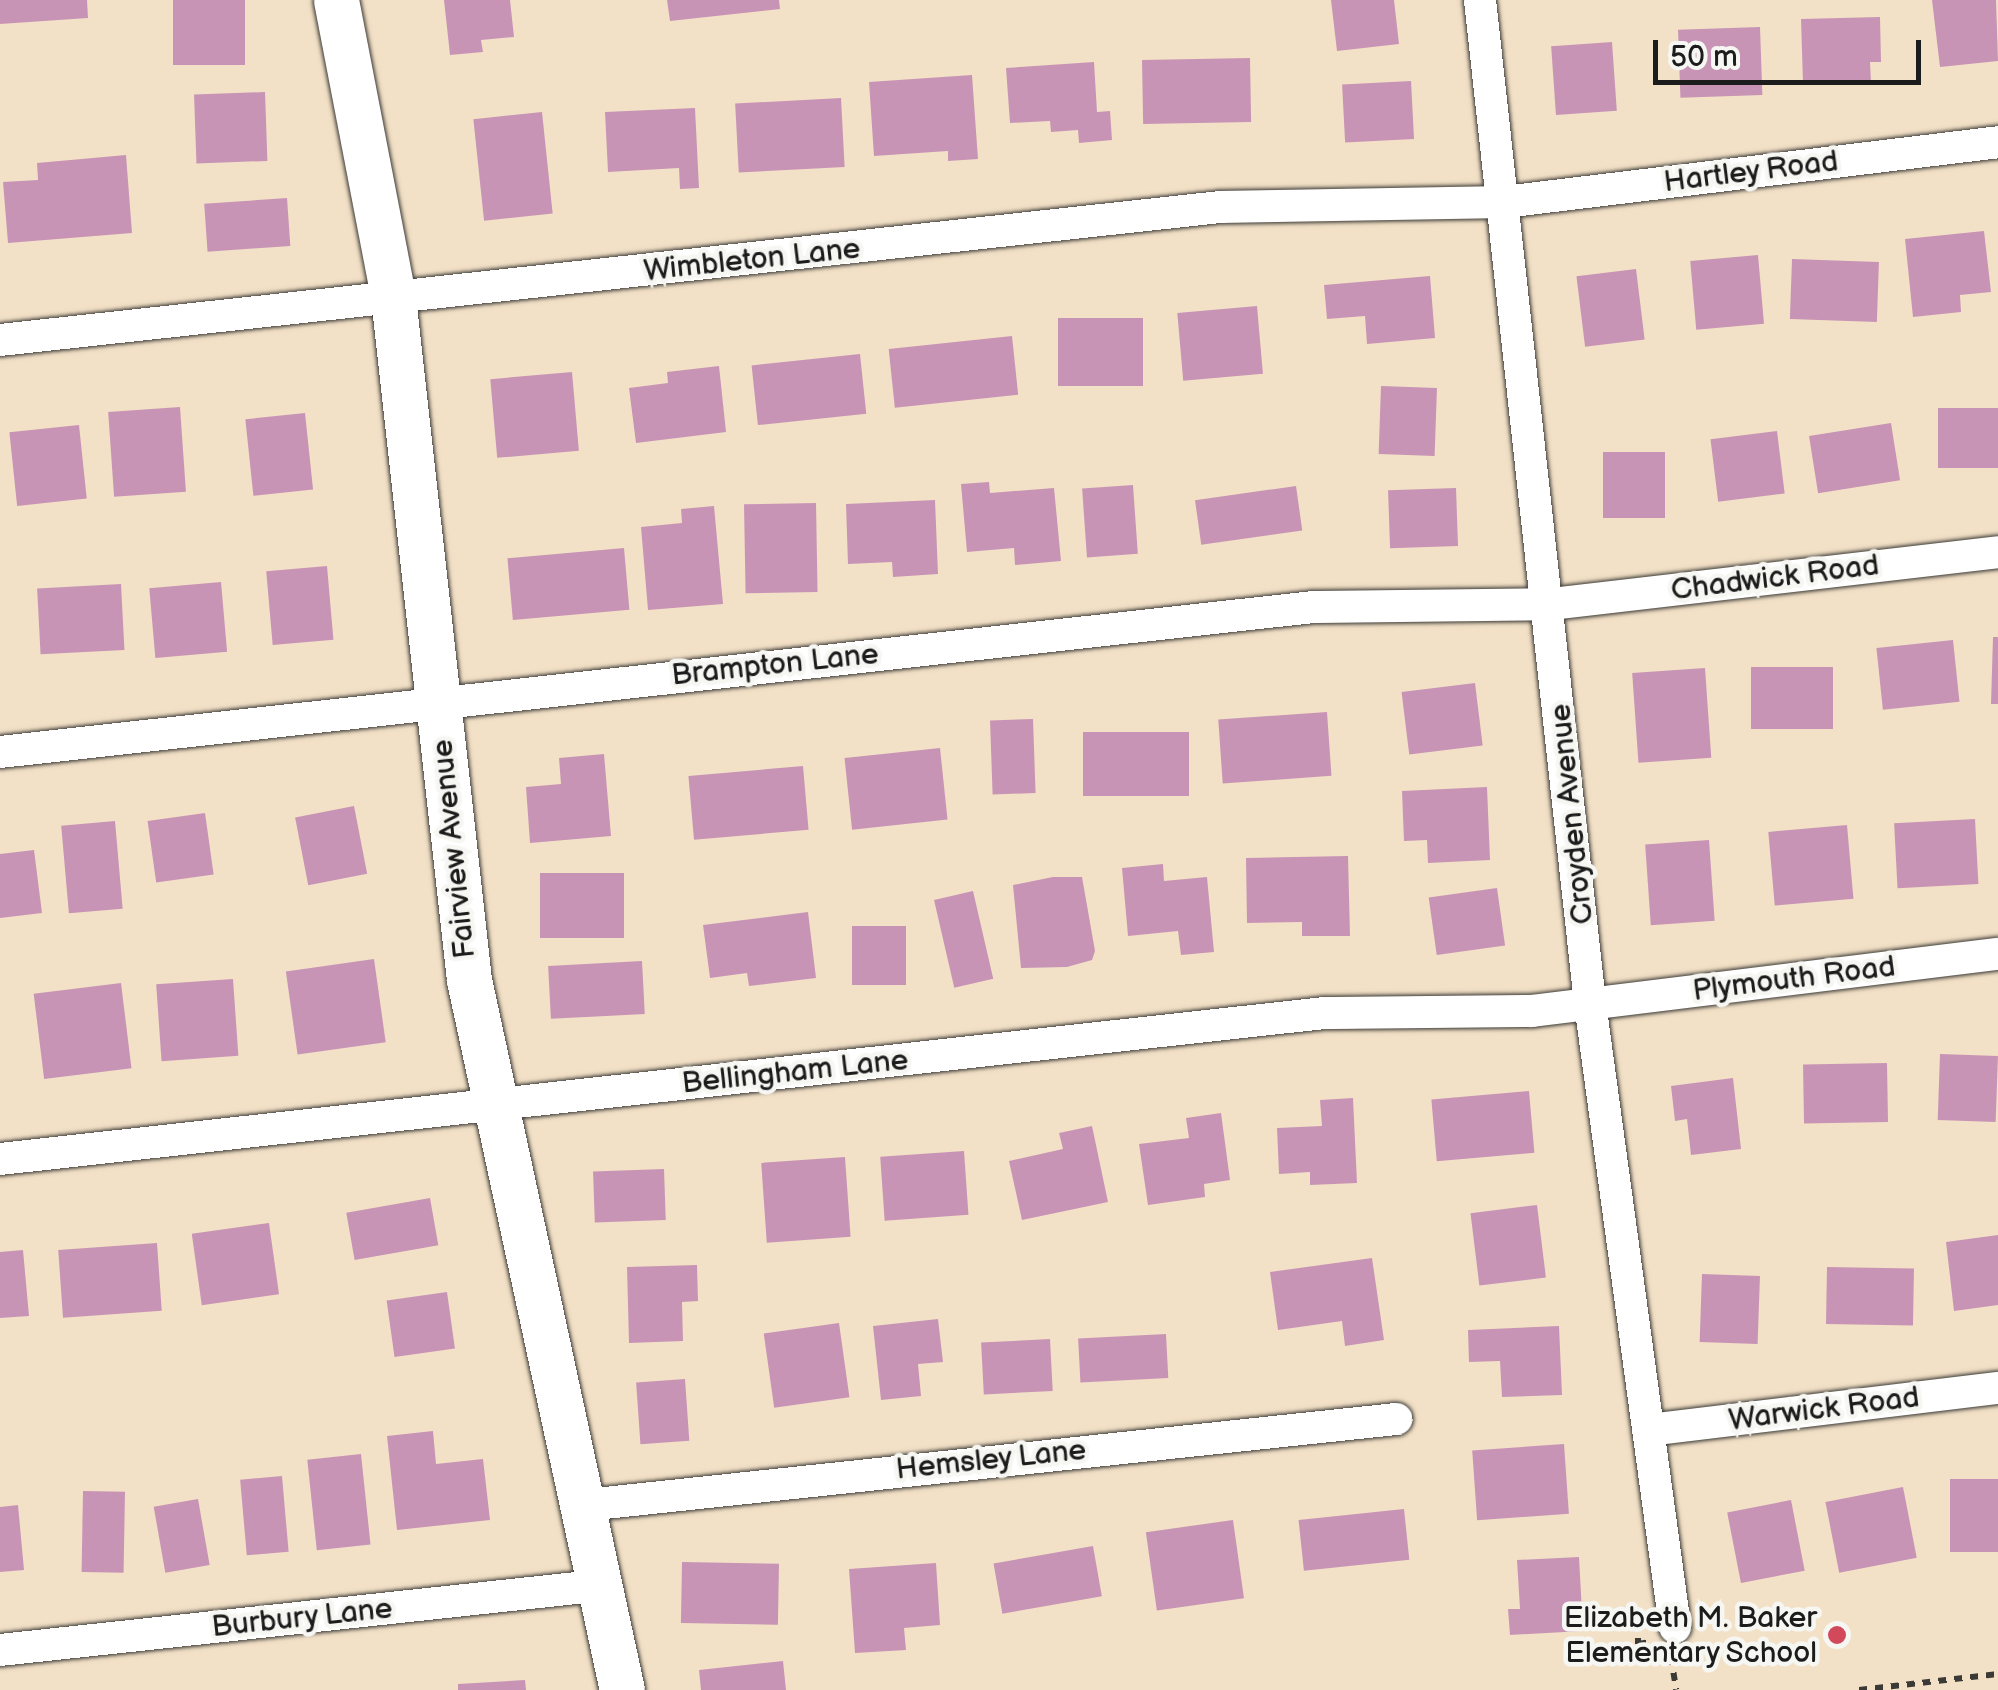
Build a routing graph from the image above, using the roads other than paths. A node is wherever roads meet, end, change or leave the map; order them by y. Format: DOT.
graph roads {
  1 [pos="336,0"];
  2 [pos="1480,0"];
  3 [pos="1998,142"];
  4 [pos="1504,202"];
  5 [pos="394,297"];
  6 [pos="0,340"];
  7 [pos="1998,552"];
  8 [pos="1551,604"];
  9 [pos="438,702"];
  10 [pos="0,752"];
  11 [pos="1998,954"];
  12 [pos="1590,1003"];
  13 [pos="495,1105"];
  14 [pos="0,1160"];
  15 [pos="1998,1388"];
  16 [pos="1396,1419"];
  17 [pos="1649,1430"];
  18 [pos="586,1505"];
  19 [pos="604,1585"];
  20 [pos="1674,1626"];
  21 [pos="0,1650"];
  22 [pos="622,1690"];
  1 -- 5 [label="street, Fairview Avenue"];
  2 -- 4 [label="street, Croyden Avenue"];
  3 -- 4 [label="street, Hartley Road"];
  4 -- 5 [label="street, Wimbleton Lane"];
  4 -- 8 [label="street, Croyden Avenue"];
  5 -- 6 [label="street, Wimbleton Lane"];
  5 -- 9 [label="street, Fairview Avenue"];
  7 -- 8 [label="street, Chadwick Road"];
  8 -- 9 [label="street, Brampton Lane"];
  8 -- 12 [label="street, Croyden Avenue"];
  9 -- 10 [label="street, Brampton Lane"];
  9 -- 13 [label="street, Fairview Avenue"];
  11 -- 12 [label="street, Plymouth Road"];
  12 -- 13 [label="street, Bellingham Lane"];
  12 -- 17 [label="street, Croyden Avenue"];
  13 -- 14 [label="street, Bellingham Lane"];
  13 -- 18 [label="street, Fairview Avenue"];
  15 -- 17 [label="street, Warwick Road"];
  16 -- 18 [label="street, Hemsley Lane"];
  17 -- 20 [label="street, Croyden Avenue"];
  18 -- 19 [label="street, Fairview Avenue"];
  19 -- 21 [label="street, Burbury Lane"];
  19 -- 22 [label="street, Fairview Avenue"];
}
